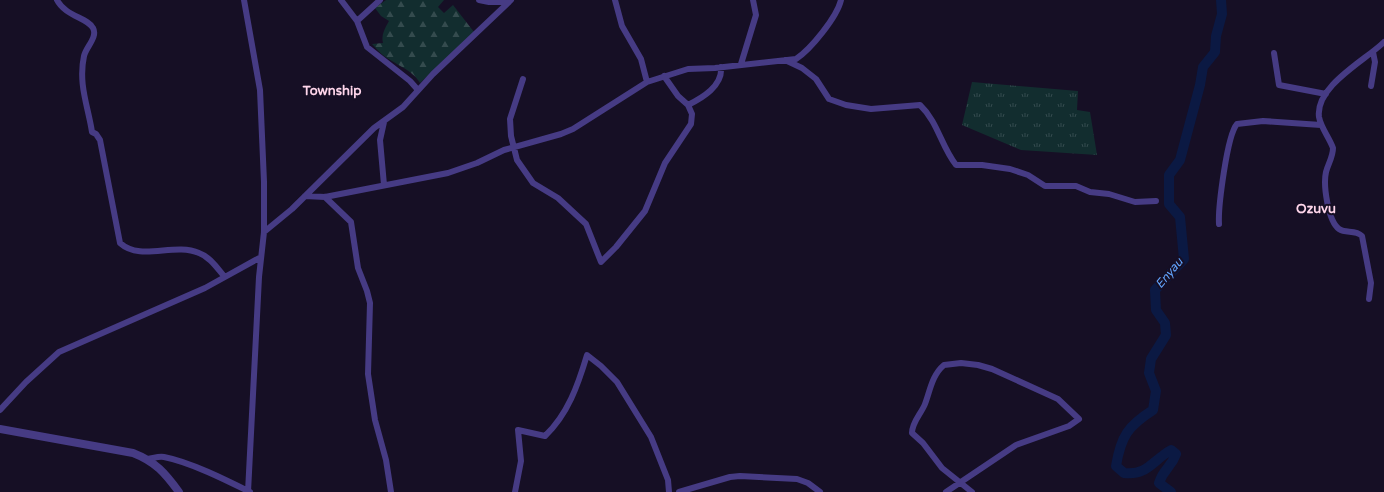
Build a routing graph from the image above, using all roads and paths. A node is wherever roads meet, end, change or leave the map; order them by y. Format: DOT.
graph roads {
  1 [pos="57,0"];
  2 [pos="244,0"];
  3 [pos="341,0"];
  4 [pos="380,0"];
  5 [pos="479,0"];
  6 [pos="615,0"];
  7 [pos="753,0"];
  8 [pos="841,0"];
  9 [pos="506,1"];
  10 [pos="357,21"];
  11 [pos="1384,42"];
  12 [pos="1373,52"];
  13 [pos="1274,53"];
  14 [pos="785,60"];
  15 [pos="741,64"];
  16 [pos="721,67"];
  17 [pos="664,76"];
  18 [pos="523,78"];
  19 [pos="648,82"];
  20 [pos="1371,86"];
  21 [pos="418,90"];
  22 [pos="1326,94"];
  23 [pos="688,105"];
  24 [pos="384,122"];
  25 [pos="1321,125"];
  26 [pos="513,147"];
  27 [pos="384,185"];
  28 [pos="305,196"];
  29 [pos="325,197"];
  30 [pos="1156,201"];
  31 [pos="1219,224"];
  32 [pos="264,232"];
  33 [pos="261,257"];
  34 [pos="224,276"];
  35 [pos="1369,299"];
  36 [pos="0,410"];
  37 [pos="0,430"];
  38 [pos="148,459"];
  39 [pos="962,482"];
  40 [pos="691,489"];
  41 [pos="179,492"];
  42 [pos="249,492"];
  43 [pos="391,492"];
  44 [pos="515,492"];
  45 [pos="669,492"];
  46 [pos="679,492"];
  47 [pos="699,492"];
  48 [pos="820,492"];
  49 [pos="946,492"];
  50 [pos="972,492"];
  1 -- 34 [label="street"];
  2 -- 32 [label="street"];
  3 -- 10 [label="street"];
  4 -- 10 [label="street"];
  5 -- 9 [label="street"];
  6 -- 19 [label="street"];
  7 -- 15 [label="street"];
  8 -- 14 [label="street"];
  9 -- 21 [label="street"];
  10 -- 21 [label="street"];
  11 -- 12 [label="street"];
  12 -- 20 [label="street"];
  12 -- 22 [label="street"];
  13 -- 22 [label="street"];
  14 -- 15 [label="street"];
  14 -- 30 [label="street"];
  15 -- 16 [label="street"];
  16 -- 17 [label="street"];
  16 -- 23 [label="street"];
  17 -- 19 [label="street"];
  17 -- 23 [label="street"];
  18 -- 26 [label="street"];
  19 -- 26 [label="street"];
  21 -- 24 [label="street"];
  22 -- 25 [label="street"];
  23 -- 26 [label="street"];
  24 -- 27 [label="street"];
  24 -- 28 [label="street"];
  25 -- 31 [label="street"];
  25 -- 35 [label="street"];
  26 -- 27 [label="street"];
  27 -- 29 [label="street"];
  28 -- 29 [label="street"];
  28 -- 32 [label="street"];
  29 -- 43 [label="street"];
  32 -- 33 [label="street"];
  33 -- 34 [label="street"];
  33 -- 42 [label="street"];
  34 -- 36 [label="street"];
  37 -- 38 [label="street"];
  38 -- 41 [label="street"];
  38 -- 42 [label="street"];
  39 -- 39 [label="street"];
  39 -- 49 [label="street"];
  39 -- 50 [label="street"];
  40 -- 46 [label="street"];
  40 -- 47 [label="street"];
  40 -- 48 [label="street"];
  44 -- 45 [label="street"];
}
